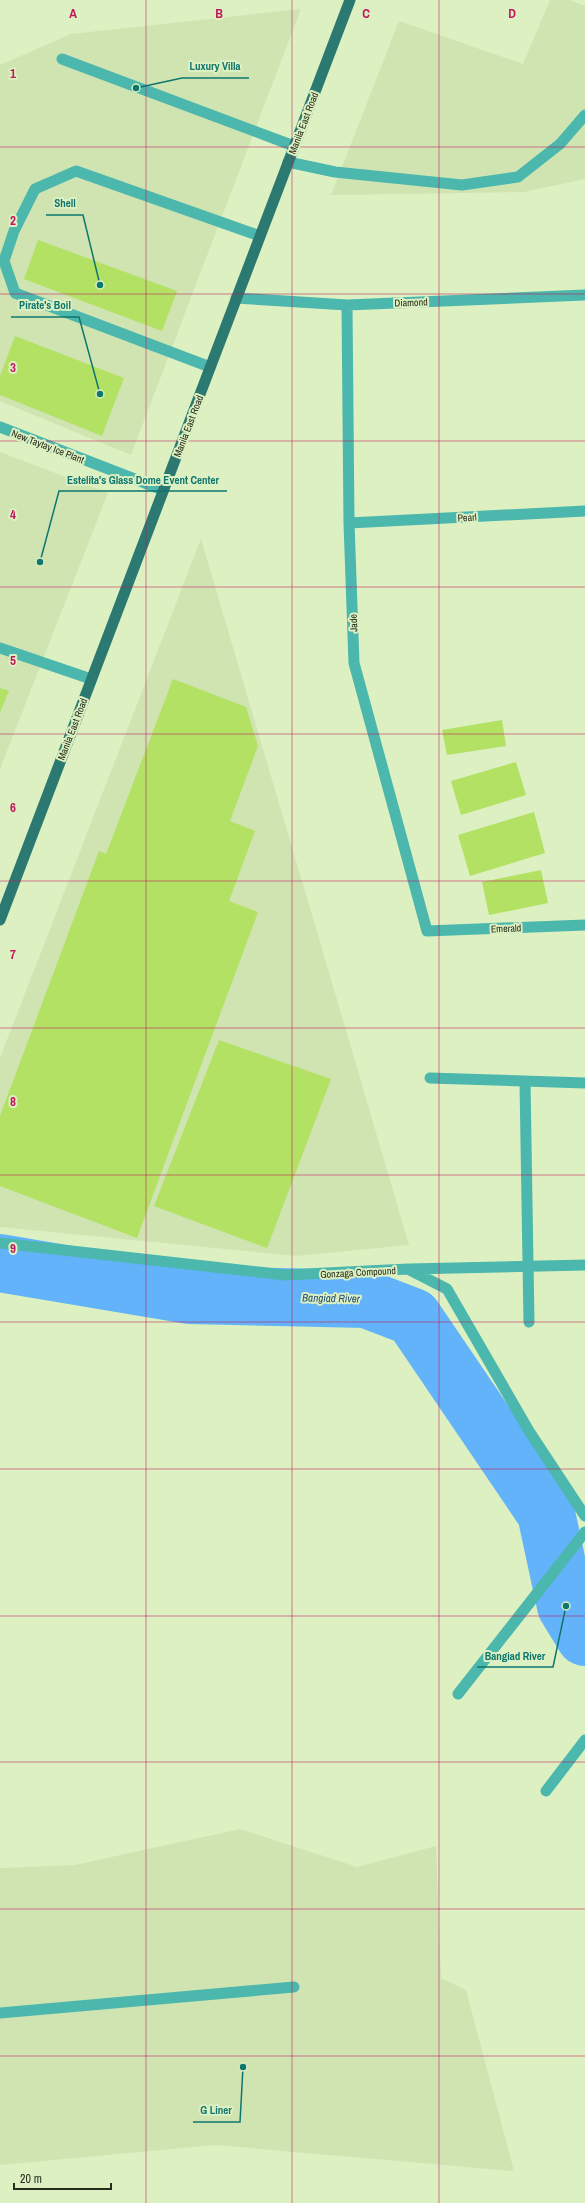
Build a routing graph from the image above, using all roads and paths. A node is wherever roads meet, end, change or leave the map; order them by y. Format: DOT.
graph roads {
  1 [pos="350,0"];
  2 [pos="62,59"];
  3 [pos="585,115"];
  4 [pos="294,146"];
  5 [pos="288,162"];
  6 [pos="260,236"];
  7 [pos="585,295"];
  8 [pos="236,298"];
  9 [pos="348,305"];
  10 [pos="210,367"];
  11 [pos="0,427"];
  12 [pos="163,490"];
  13 [pos="585,511"];
  14 [pos="349,523"];
  15 [pos="0,648"];
  16 [pos="90,678"];
  17 [pos="0,920"];
  18 [pos="585,924"];
  19 [pos="427,931"];
  20 [pos="430,1078"];
  21 [pos="525,1082"];
  22 [pos="585,1083"];
  23 [pos="0,1243"];
  24 [pos="585,1265"];
  25 [pos="527,1266"];
  26 [pos="408,1270"];
  27 [pos="529,1322"];
  28 [pos="585,1516"];
  29 [pos="585,1532"];
  30 [pos="458,1694"];
  31 [pos="585,1740"];
  32 [pos="546,1791"];
  33 [pos="294,1987"];
  34 [pos="0,2013"];
  1 -- 4 [label="main road, Manila East Road"];
  2 -- 4 [label="street"];
  3 -- 5 [label="street"];
  4 -- 5 [label="main road, Manila East Road"];
  5 -- 6 [label="main road, Manila East Road"];
  6 -- 8 [label="main road, Manila East Road"];
  6 -- 10 [label="street"];
  7 -- 9 [label="street, Diamond"];
  8 -- 9 [label="street, Diamond"];
  8 -- 10 [label="main road, Manila East Road"];
  9 -- 14 [label="street, Jade"];
  10 -- 12 [label="main road, Manila East Road"];
  11 -- 12 [label="street, New Taytay Ice Plant"];
  12 -- 16 [label="main road, Manila East Road"];
  13 -- 14 [label="street, Pearl"];
  14 -- 19 [label="street, Jade"];
  15 -- 16 [label="street"];
  16 -- 17 [label="main road, Manila East Road"];
  18 -- 19 [label="street, Emerald"];
  20 -- 21 [label="street"];
  21 -- 22 [label="street"];
  21 -- 25 [label="street"];
  23 -- 26 [label="street, Gonzaga Compound"];
  24 -- 25 [label="street"];
  25 -- 26 [label="street"];
  25 -- 27 [label="street"];
  26 -- 28 [label="street, Gonzaga Compound"];
  29 -- 30 [label="street"];
  31 -- 32 [label="street"];
  33 -- 34 [label="street"];
}
